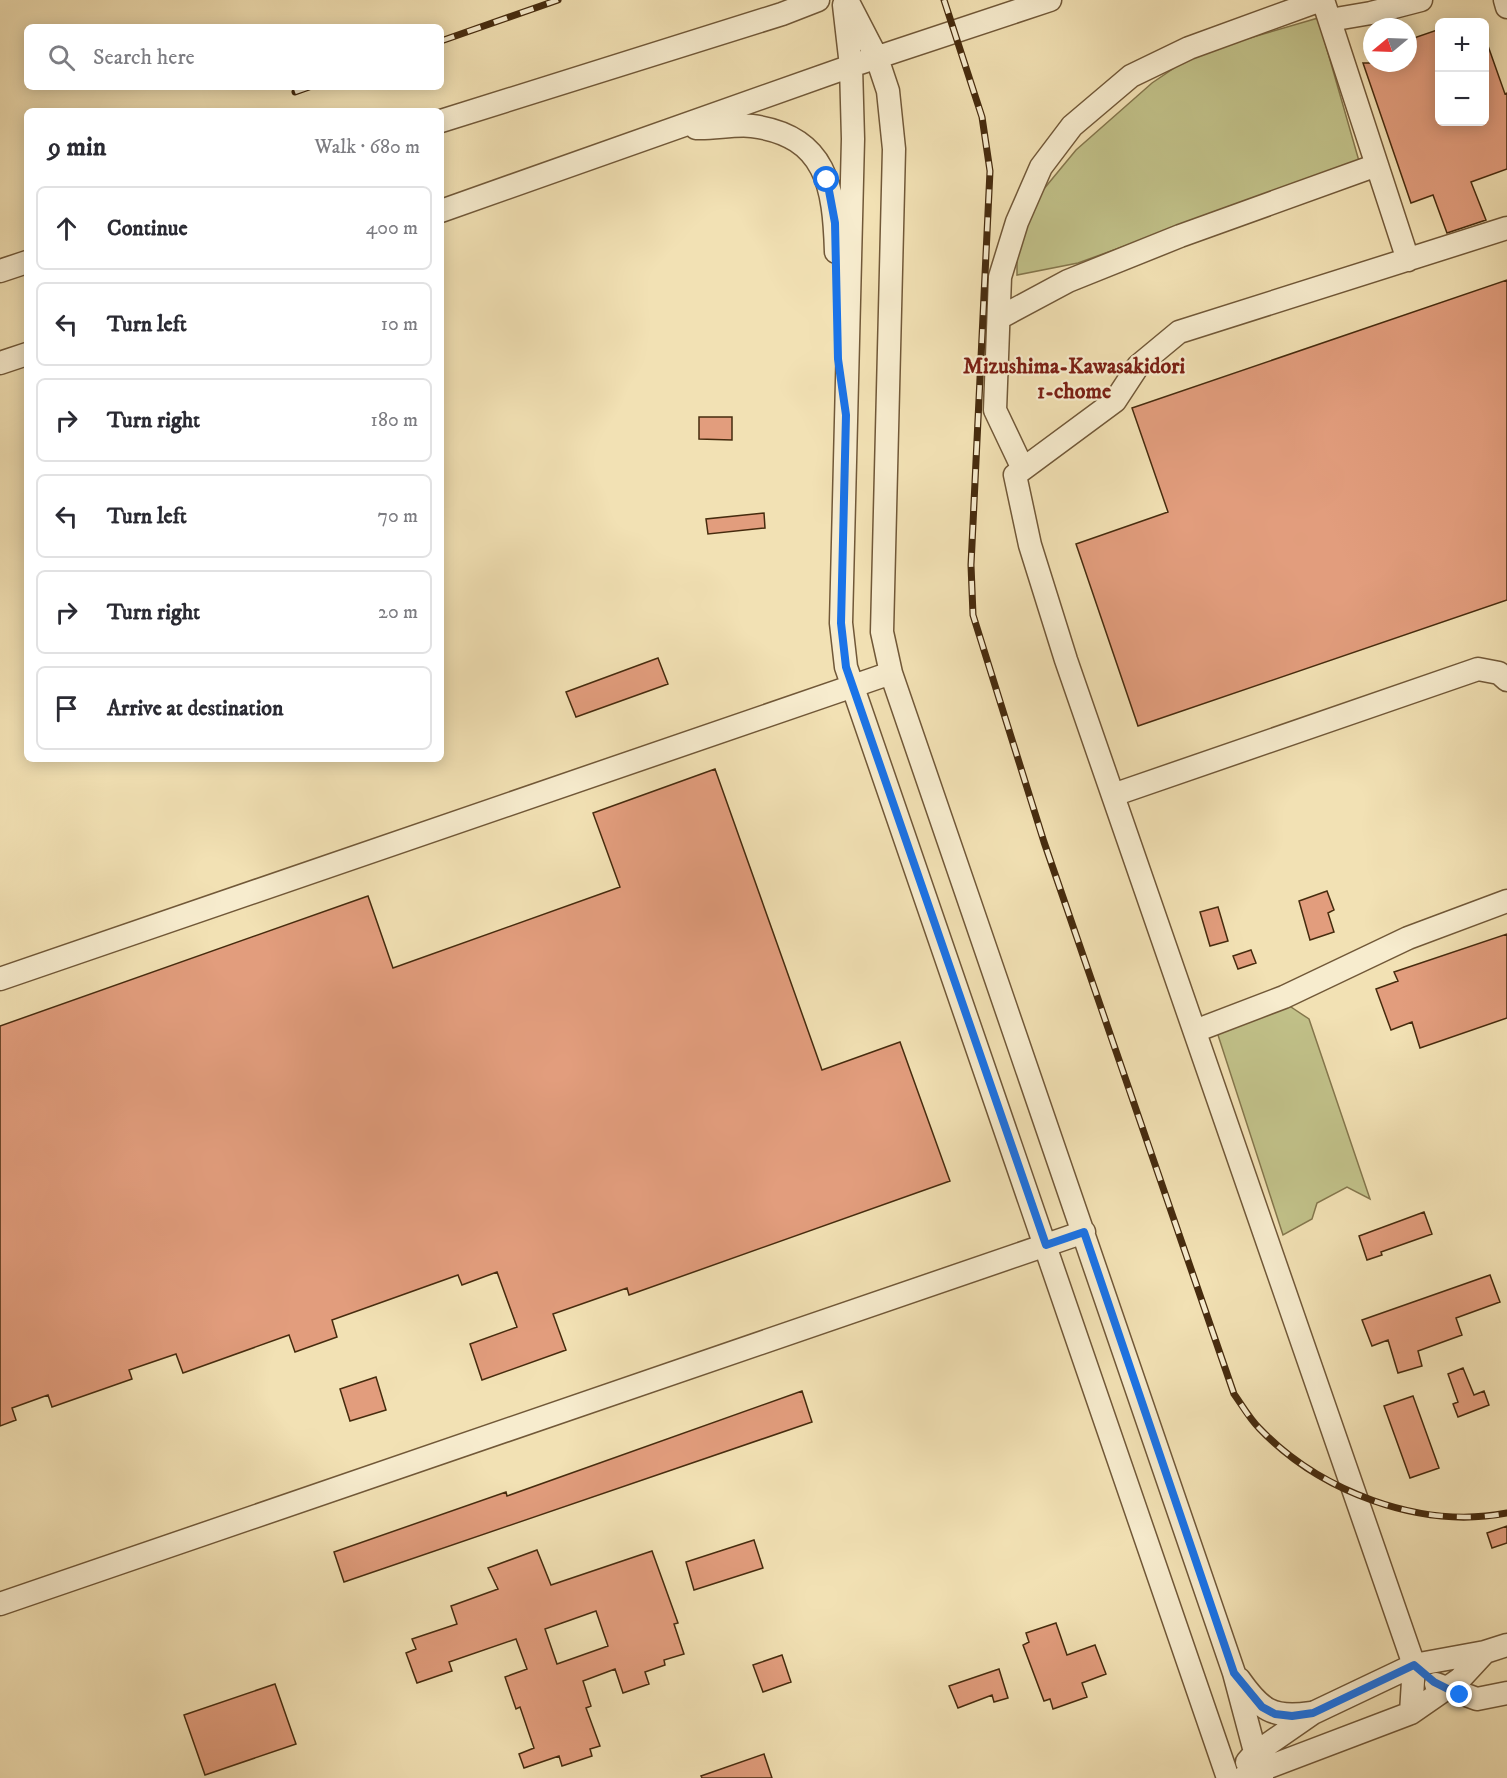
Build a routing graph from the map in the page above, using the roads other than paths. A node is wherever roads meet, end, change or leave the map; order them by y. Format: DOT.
graph roads {
  1 [pos="818,0"];
  2 [pos="845,0"];
  3 [pos="1050,0"];
  4 [pos="1421,0"];
  5 [pos="1505,0"];
  6 [pos="1324,7"];
  7 [pos="1507,7"];
  8 [pos="877,58"];
  9 [pos="851,66"];
  10 [pos="444,120"];
  11 [pos="678,127"];
  12 [pos="1377,165"];
  13 [pos="444,210"];
  14 [pos="1507,228"];
  15 [pos="1408,260"];
  16 [pos="24,263"];
  17 [pos="0,271"];
  18 [pos="999,318"];
  19 [pos="24,355"];
  20 [pos="0,363"];
  21 [pos="846,415"];
  22 [pos="1023,469"];
  23 [pos="891,673"];
  24 [pos="1507,680"];
  25 [pos="852,686"];
  26 [pos="1113,795"];
  27 [pos="1507,901"];
  28 [pos="0,979"];
  29 [pos="1195,1031"];
  30 [pos="1084,1232"];
  31 [pos="1046,1245"];
  32 [pos="0,1604"];
  33 [pos="1507,1644"];
  34 [pos="1485,1652"];
  35 [pos="1414,1665"];
  36 [pos="1234,1673"];
  37 [pos="1445,1689"];
  38 [pos="1507,1693"];
  39 [pos="1313,1713"];
  40 [pos="1411,1713"];
  41 [pos="1246,1773"];
  1 -- 10 [label="lane"];
  2 -- 8 [label="lane"];
  2 -- 9 [label="lane"];
  3 -- 8 [label="lane"];
  4 -- 6 [label="lane"];
  5 -- 7 [label="lane"];
  6 -- 12 [label="lane"];
  6 -- 18 [label="lane"];
  8 -- 9 [label="lane"];
  8 -- 23 [label="lane"];
  9 -- 11 [label="lane"];
  9 -- 21 [label="lane"];
  11 -- 13 [label="lane"];
  11 -- 21 [label="lane"];
  12 -- 15 [label="lane"];
  12 -- 18 [label="lane"];
  14 -- 15 [label="lane"];
  15 -- 22 [label="lane"];
  16 -- 17 [label="lane"];
  18 -- 22 [label="lane"];
  19 -- 20 [label="lane"];
  21 -- 25 [label="lane"];
  22 -- 26 [label="lane"];
  23 -- 25 [label="lane"];
  23 -- 30 [label="lane"];
  24 -- 26 [label="lane"];
  25 -- 28 [label="lane"];
  25 -- 31 [label="lane"];
  26 -- 29 [label="lane"];
  27 -- 29 [label="lane"];
  29 -- 35 [label="lane"];
  30 -- 31 [label="lane"];
  30 -- 36 [label="lane"];
  31 -- 32 [label="lane"];
  31 -- 41 [label="lane"];
  33 -- 34 [label="lane"];
  34 -- 35 [label="lane"];
  34 -- 37 [label="lane"];
  35 -- 37 [label="lane"];
  35 -- 39 [label="lane"];
  35 -- 40 [label="lane"];
  36 -- 39 [label="lane"];
  36 -- 41 [label="lane"];
  37 -- 38 [label="lane"];
  37 -- 40 [label="lane"];
  39 -- 41 [label="lane"];
  40 -- 41 [label="lane"];
}
